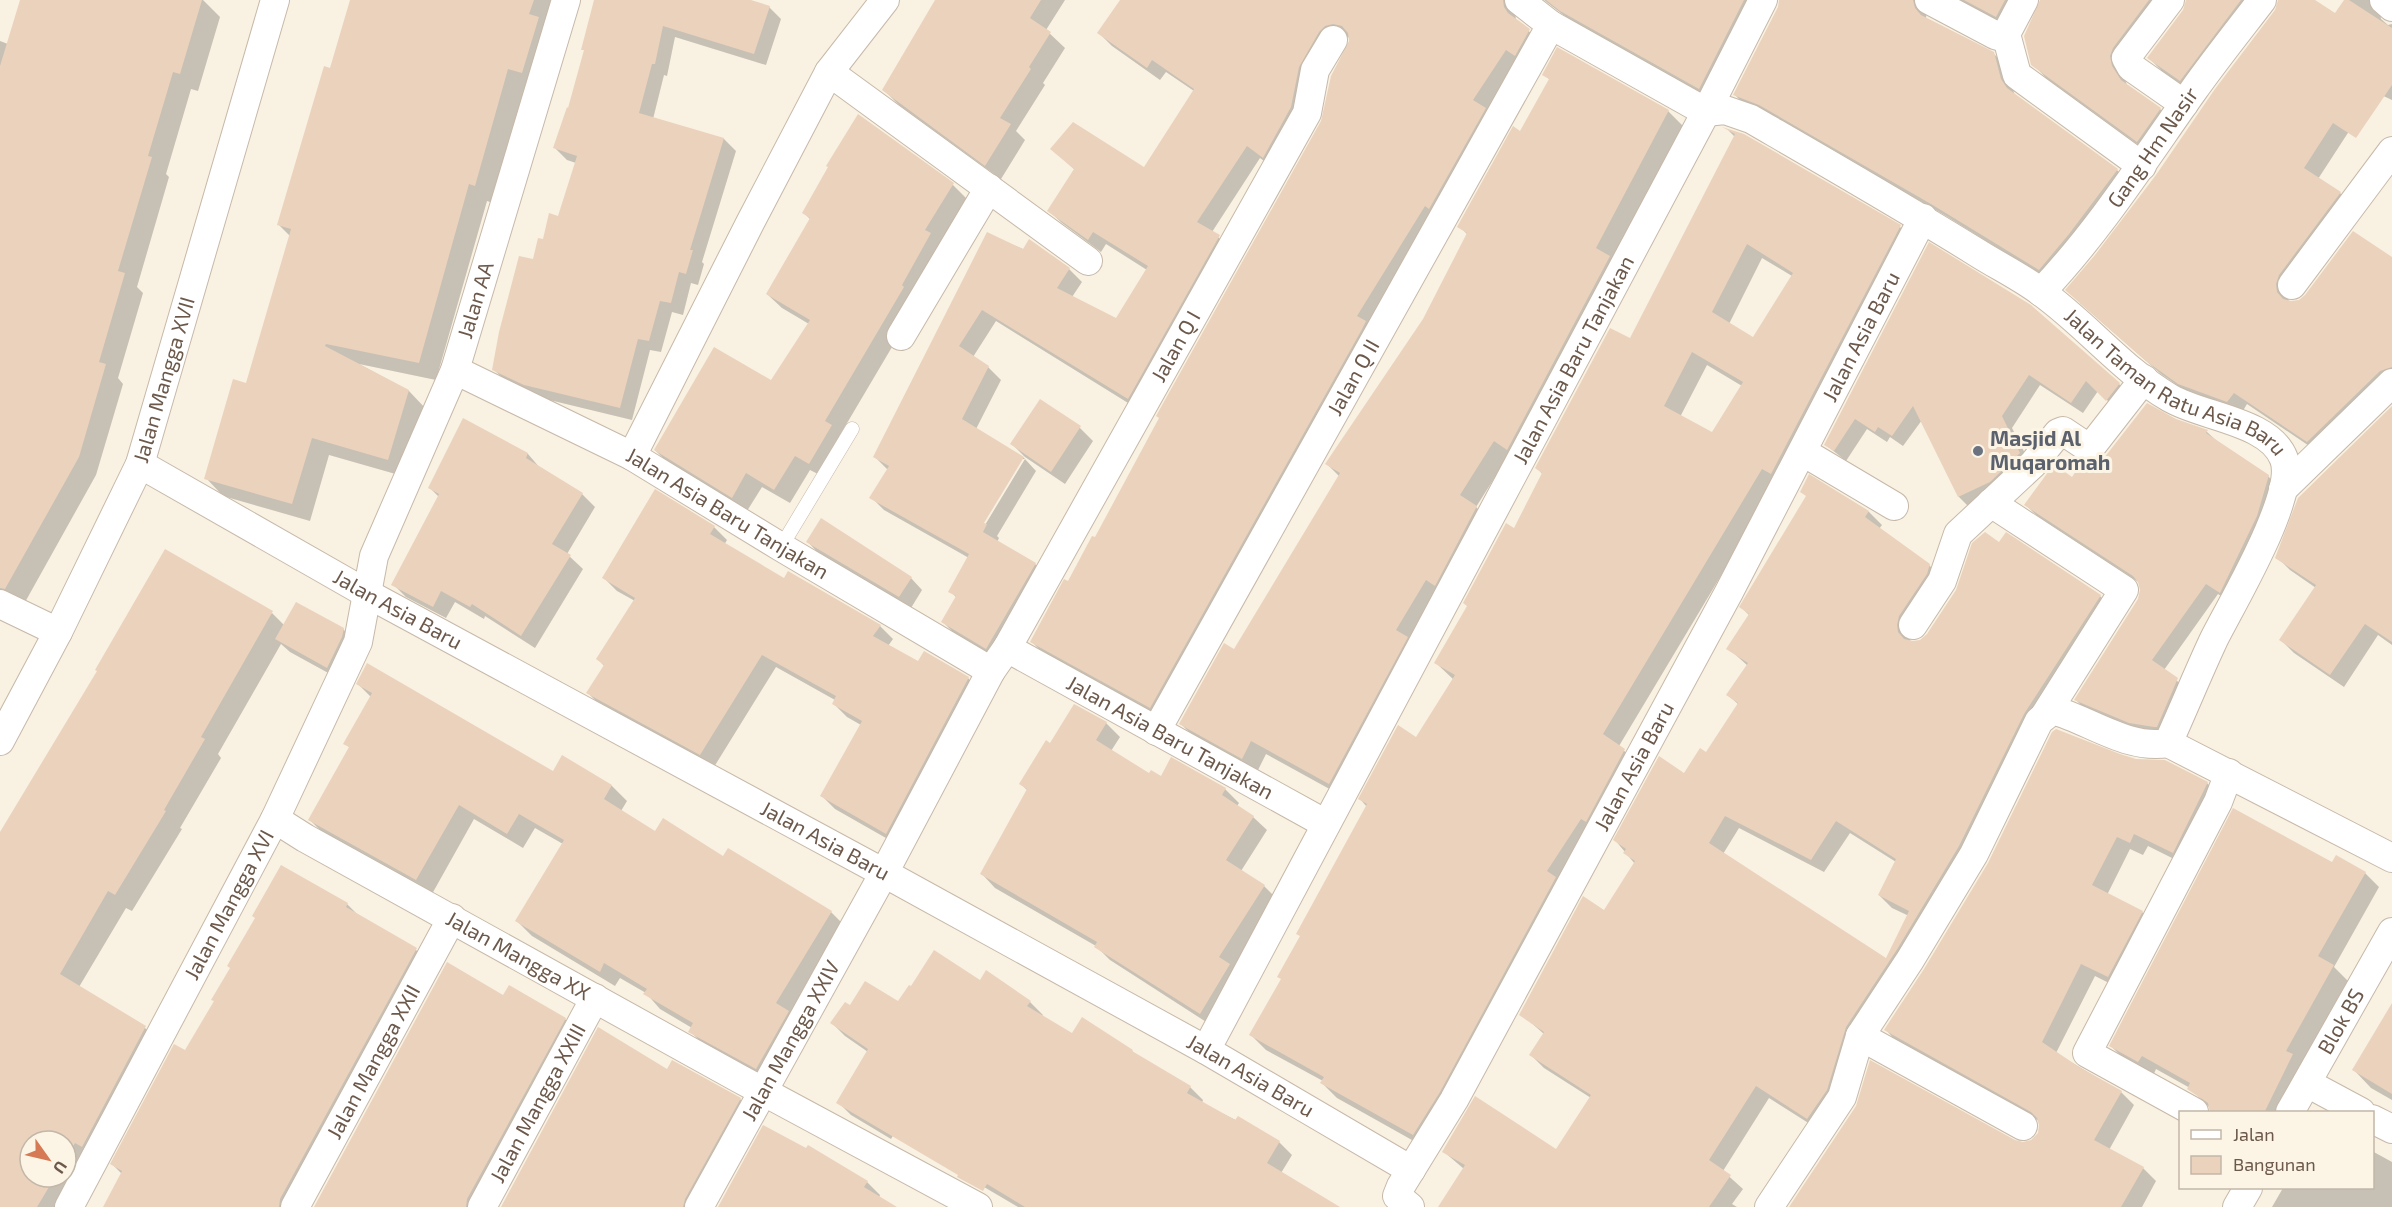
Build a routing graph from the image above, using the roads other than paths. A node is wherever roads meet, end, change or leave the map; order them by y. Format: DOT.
graph roads {
  1 [pos="275,0"];
  2 [pos="566,0"];
  3 [pos="885,0"];
  4 [pos="1519,0"];
  5 [pos="1763,0"];
  6 [pos="1929,0"];
  7 [pos="2024,0"];
  8 [pos="2170,0"];
  9 [pos="2262,0"];
  10 [pos="2384,0"];
  11 [pos="2392,7"];
  12 [pos="1551,25"];
  13 [pos="2006,34"];
  14 [pos="1333,40"];
  15 [pos="829,72"];
  16 [pos="2184,104"];
  17 [pos="1706,112"];
  18 [pos="2392,151"];
  19 [pos="2142,166"];
  20 [pos="989,188"];
  21 [pos="1923,218"];
  22 [pos="1088,261"];
  23 [pos="2292,285"];
  24 [pos="2041,292"];
  25 [pos="901,336"];
  26 [pos="455,370"];
  27 [pos="2144,380"];
  28 [pos="2392,383"];
  29 [pos="852,429"];
  30 [pos="1803,452"];
  31 [pos="632,456"];
  32 [pos="140,464"];
  33 [pos="2283,489"];
  34 [pos="1991,503"];
  35 [pos="1894,506"];
  36 [pos="781,547"];
  37 [pos="366,593"];
  38 [pos="0,604"];
  39 [pos="1913,625"];
  40 [pos="58,632"];
  41 [pos="999,659"];
  42 [pos="2045,715"];
  43 [pos="1156,731"];
  44 [pos="0,741"];
  45 [pos="2168,743"];
  46 [pos="2229,773"];
  47 [pos="275,819"];
  48 [pos="1326,824"];
  49 [pos="2392,858"];
  50 [pos="884,873"];
  51 [pos="452,918"];
  52 [pos="2392,932"];
  53 [pos="595,998"];
  54 [pos="1860,1036"];
  55 [pos="1206,1050"];
  56 [pos="2307,1083"];
  57 [pos="763,1091"];
  58 [pos="2190,1111"];
  59 [pos="2291,1111"];
  60 [pos="2357,1111"];
  61 [pos="2374,1120"];
  62 [pos="2023,1126"];
  63 [pos="2392,1129"];
  64 [pos="1411,1170"];
  65 [pos="2247,1189"];
  66 [pos="961,1203"];
  67 [pos="69,1207"];
  68 [pos="295,1207"];
  69 [pos="482,1207"];
  70 [pos="699,1207"];
  71 [pos="1410,1207"];
  72 [pos="1769,1207"];
  73 [pos="2237,1207"];
  1 -- 32 [label="street, Jalan Mangga XVII"];
  2 -- 26 [label="street, Jalan AA"];
  3 -- 15 [label="street"];
  4 -- 12 [label="street"];
  5 -- 17 [label="street, Jalan Asia Baru Tanjakan"];
  6 -- 13 [label="street"];
  7 -- 13 [label="street"];
  8 -- 16 [label="street"];
  9 -- 16 [label="street, Gang Hm Nasir"];
  10 -- 11 [label="street"];
  12 -- 17 [label="street"];
  12 -- 43 [label="street, Jalan Q II"];
  13 -- 19 [label="street"];
  14 -- 41 [label="street, Jalan Q I"];
  15 -- 20 [label="street"];
  15 -- 31 [label="street"];
  16 -- 19 [label="street, Gang Hm Nasir"];
  17 -- 21 [label="street"];
  17 -- 48 [label="street, Jalan Asia Baru Tanjakan"];
  18 -- 23 [label="street"];
  19 -- 24 [label="street, Gang Hm Nasir"];
  20 -- 22 [label="street"];
  20 -- 25 [label="street"];
  21 -- 24 [label="street, Jalan Taman Ratu Asia Baru"];
  21 -- 30 [label="street, Jalan Asia Baru"];
  24 -- 27 [label="street, Jalan Taman Ratu Asia Baru"];
  26 -- 31 [label="street, Jalan Asia Baru Tanjakan"];
  26 -- 37 [label="street, Jalan AA"];
  27 -- 33 [label="street, Jalan Taman Ratu Asia Baru"];
  27 -- 34 [label="street"];
  28 -- 33 [label="street"];
  29 -- 36 [label="lane"];
  30 -- 35 [label="street"];
  30 -- 64 [label="street, Jalan Asia Baru"];
  31 -- 36 [label="street, Jalan Asia Baru Tanjakan"];
  32 -- 37 [label="street, Jalan Asia Baru"];
  32 -- 40 [label="street, Jalan Mangga XVII"];
  33 -- 45 [label="street, Jalan Taman Ratu Asia Baru"];
  34 -- 39 [label="street"];
  34 -- 42 [label="street"];
  36 -- 41 [label="street, Jalan Asia Baru Tanjakan"];
  37 -- 47 [label="street, Jalan Mangga XVI"];
  37 -- 50 [label="street, Jalan Asia Baru"];
  38 -- 40 [label="street"];
  40 -- 44 [label="street, Jalan Mangga XVII"];
  41 -- 43 [label="street, Jalan Asia Baru Tanjakan"];
  41 -- 50 [label="street"];
  42 -- 45 [label="street"];
  42 -- 54 [label="street"];
  43 -- 48 [label="street, Jalan Asia Baru Tanjakan"];
  45 -- 46 [label="street"];
  46 -- 49 [label="street"];
  46 -- 58 [label="street"];
  47 -- 51 [label="street, Jalan Mangga XX"];
  47 -- 67 [label="street, Jalan Mangga XVI"];
  48 -- 55 [label="street, Jalan Asia Baru Tanjakan"];
  50 -- 55 [label="street, Jalan Asia Baru"];
  50 -- 57 [label="street, Jalan Mangga XXIV"];
  51 -- 53 [label="street, Jalan Mangga XX"];
  51 -- 68 [label="street, Jalan Mangga XXII"];
  52 -- 56 [label="street, Blok BS"];
  53 -- 57 [label="street, Jalan Mangga XX"];
  53 -- 69 [label="street, Jalan Mangga XXIII"];
  54 -- 62 [label="street"];
  54 -- 72 [label="street"];
  55 -- 64 [label="street, Jalan Asia Baru"];
  56 -- 59 [label="street, Blok BS"];
  56 -- 60 [label="street"];
  57 -- 66 [label="street, Jalan Mangga XX"];
  57 -- 70 [label="street, Jalan Mangga XXIV"];
  61 -- 63 [label="street"];
  64 -- 71 [label="street"];
  65 -- 73 [label="street"];
}
